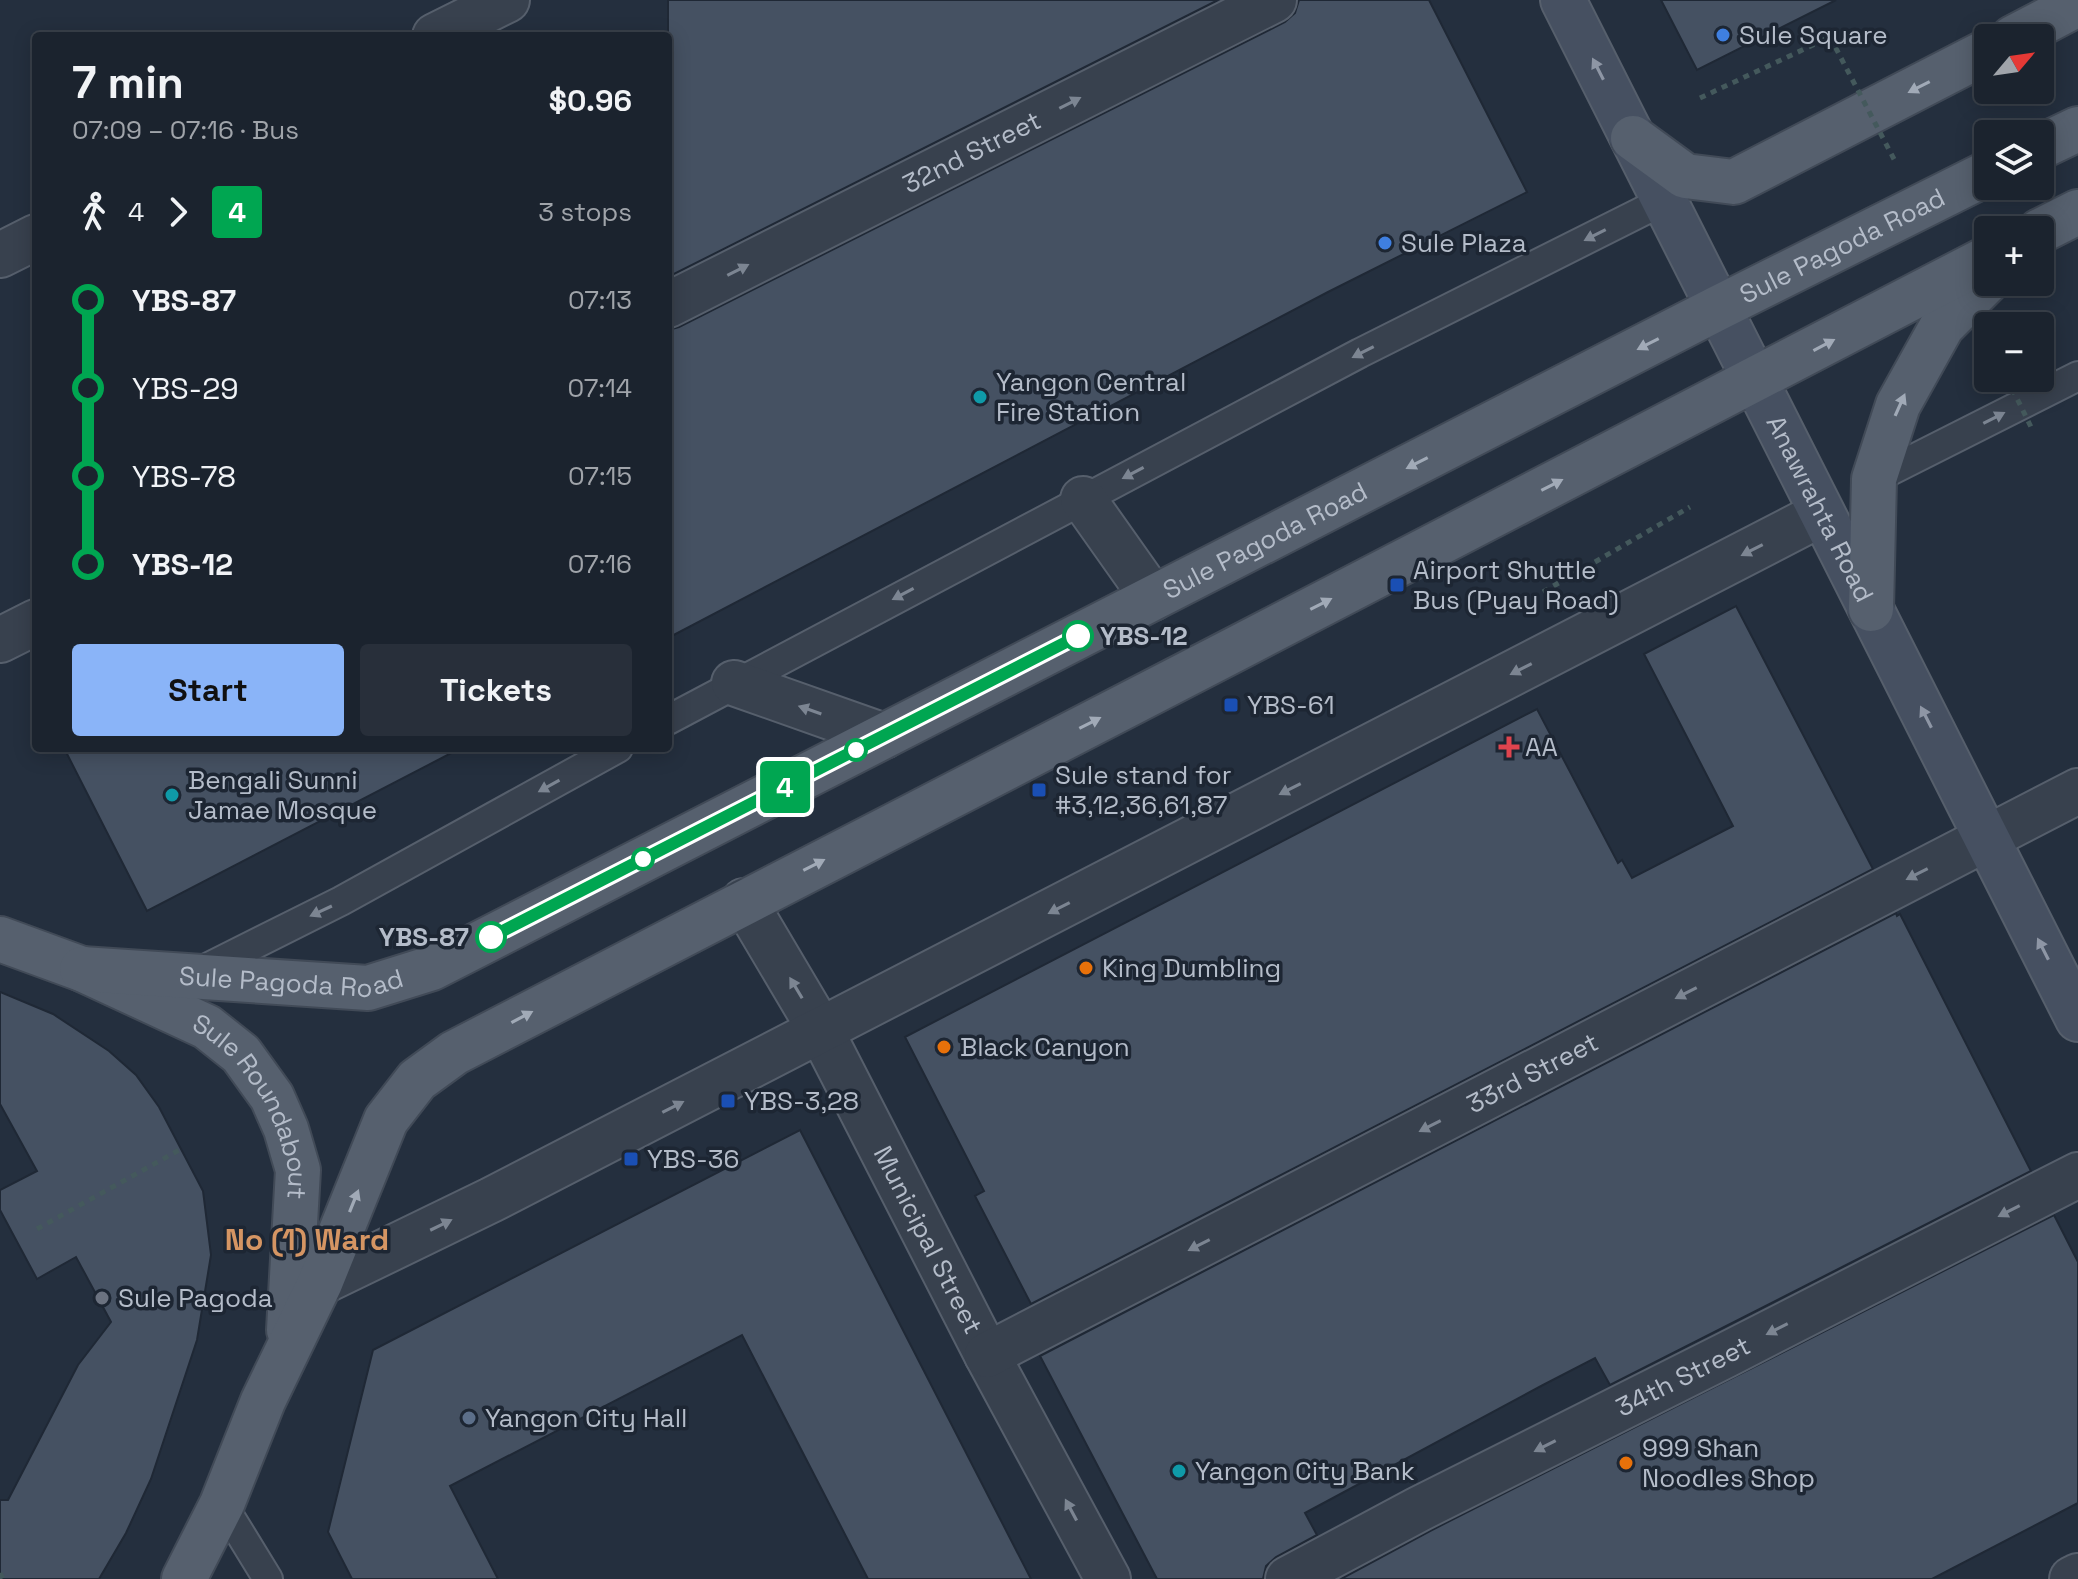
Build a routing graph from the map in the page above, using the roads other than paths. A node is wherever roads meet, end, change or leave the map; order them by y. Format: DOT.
graph roads {
  1 [pos="507,0"];
  2 [pos="1274,0"];
  3 [pos="1563,0"];
  4 [pos="2078,4"];
  5 [pos="2040,24"];
  6 [pos="443,32"];
  7 [pos="1974,58"];
  8 [pos="2078,129"];
  9 [pos="1633,138"];
  10 [pos="2054,140"];
  11 [pos="1974,180"];
  12 [pos="1665,200"];
  13 [pos="2078,212"];
  14 [pos="2054,224"];
  15 [pos="32,239"];
  16 [pos="0,255"];
  17 [pos="1974,265"];
  18 [pos="1974,294"];
  19 [pos="672,303"];
  20 [pos="1718,308"];
  21 [pos="2078,376"];
  22 [pos="1755,381"];
  23 [pos="1874,479"];
  24 [pos="1083,499"];
  25 [pos="1821,514"];
  26 [pos="1153,598"];
  27 [pos="1871,609"];
  28 [pos="32,624"];
  29 [pos="0,640"];
  30 [pos="734,683"];
  31 [pos="672,718"];
  32 [pos="884,736"];
  33 [pos="611,752"];
  34 [pos="2078,791"];
  35 [pos="1986,838"];
  36 [pos="744,901"];
  37 [pos="0,939"];
  38 [pos="82,969"];
  39 [pos="189,977"];
  40 [pos="2078,1019"];
  41 [pos="821,1031"];
  42 [pos="2078,1175"];
  43 [pos="320,1283"];
  44 [pos="288,1349"];
  45 [pos="987,1355"];
  46 [pos="222,1504"];
  47 [pos="2078,1576"];
  48 [pos="184,1579"];
  49 [pos="268,1579"];
  50 [pos="1108,1579"];
  51 [pos="1288,1579"];
  52 [pos="2072,1579"];
  1 -- 6 [label="street"];
  19 -- 2 [label="street, 32nd Street, one-way"];
  9 -- 3 [label="main road, Anawrahta Road, one-way"];
  4 -- 5 [label="main road"];
  7 -- 9 [label="main road, one-way"];
  8 -- 10 [label="main road"];
  9 -- 12 [label="main road, Anawrahta Road"];
  11 -- 20 [label="main road, Sule Pagoda Road"];
  12 -- 20 [label="main road, Anawrahta Road"];
  12 -- 24 [label="lane, one-way"];
  13 -- 14 [label="main road"];
  15 -- 16 [label="street"];
  22 -- 17 [label="main road, one-way"];
  23 -- 18 [label="main road, one-way"];
  20 -- 22 [label="main road, Anawrahta Road"];
  20 -- 26 [label="main road, Sule Pagoda Road, one-way"];
  23 -- 21 [label="lane, one-way"];
  22 -- 25 [label="main road, Anawrahta Road"];
  36 -- 22 [label="main road, one-way"];
  23 -- 27 [label="main road"];
  24 -- 26 [label="street"];
  24 -- 30 [label="lane, one-way"];
  25 -- 27 [label="main road, Anawrahta Road"];
  25 -- 41 [label="street, one-way"];
  26 -- 32 [label="main road, Sule Pagoda Road"];
  35 -- 27 [label="main road, Anawrahta Road, one-way"];
  28 -- 29 [label="street"];
  30 -- 31 [label="lane"];
  32 -- 30 [label="street, one-way"];
  32 -- 39 [label="main road, Sule Pagoda Road"];
  33 -- 39 [label="lane, one-way"];
  34 -- 35 [label="street, 33rd Street"];
  40 -- 35 [label="main road, Anawrahta Road, one-way"];
  35 -- 45 [label="street, 33rd Street, one-way"];
  41 -- 36 [label="street, Municipal Street, one-way"];
  43 -- 36 [label="main road, one-way"];
  37 -- 38 [label="main road, Sule Roundabout"];
  38 -- 39 [label="main road, Sule Pagoda Road"];
  38 -- 44 [label="main road, Sule Roundabout"];
  43 -- 41 [label="street, one-way"];
  41 -- 45 [label="street, Municipal Street"];
  42 -- 51 [label="street, 34th Street, one-way"];
  43 -- 44 [label="main road"];
  44 -- 46 [label="main road, Sule Roundabout"];
  50 -- 45 [label="street, Municipal Street, one-way"];
  46 -- 48 [label="main road, Sule Roundabout"];
  46 -- 49 [label="lane"];
  47 -- 52 [label="street"];
}
